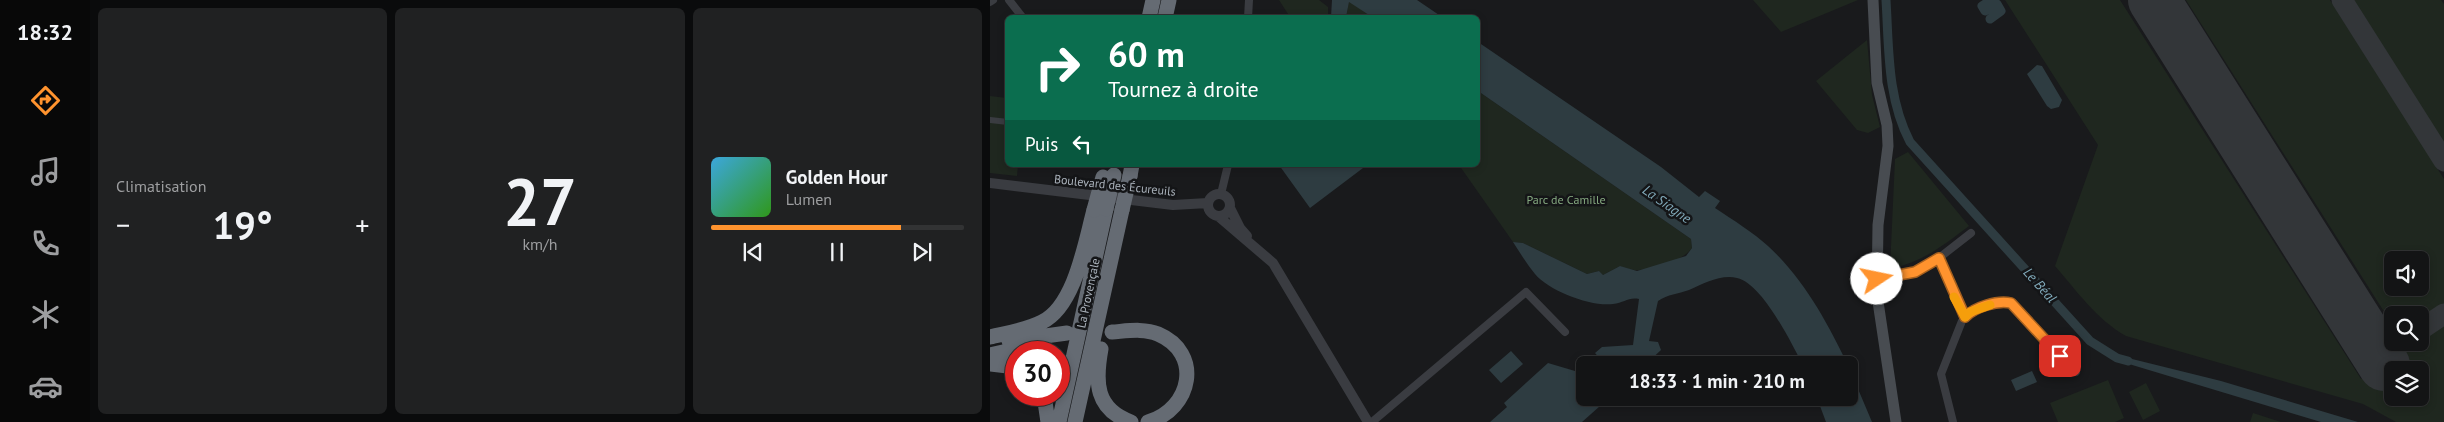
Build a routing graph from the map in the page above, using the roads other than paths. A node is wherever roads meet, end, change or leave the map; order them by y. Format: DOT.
graph roads {
  1 [pos="1009,0"];
  2 [pos="1153,0"];
  3 [pos="1169,0"];
  4 [pos="1249,0"];
  5 [pos="1873,0"];
  6 [pos="1021,15"];
  7 [pos="1150,15"];
  8 [pos="1166,15"];
  9 [pos="1248,15"];
  10 [pos="990,120"];
  11 [pos="1005,122"];
  12 [pos="1228,167"];
  13 [pos="1131,170"];
  14 [pos="1110,171"];
  15 [pos="990,183"];
  16 [pos="1221,194"];
  17 [pos="1208,203"];
  18 [pos="1230,208"];
  19 [pos="1100,209"];
  20 [pos="1218,216"];
  21 [pos="1971,233"];
  22 [pos="1257,248"];
  23 [pos="1939,258"];
  24 [pos="1877,279"];
  25 [pos="1104,290"];
  26 [pos="1965,317"];
  27 [pos="1565,332"];
  28 [pos="990,337"];
  29 [pos="990,343"];
  30 [pos="990,354"];
  31 [pos="990,364"];
  32 [pos="1005,366"];
  33 [pos="2076,372"];
  34 [pos="1046,406"];
  35 [pos="1048,422"];
  36 [pos="1059,422"];
  37 [pos="1075,422"];
  38 [pos="1131,422"];
  39 [pos="1148,422"];
  40 [pos="1167,422"];
  41 [pos="1368,422"];
  42 [pos="1372,422"];
  43 [pos="1896,422"];
  44 [pos="1953,422"];
  1 -- 6 [label="street"];
  2 -- 7 [label="highway"];
  3 -- 8 [label="highway"];
  4 -- 9 [label="street"];
  5 -- 24 [label="main road"];
  10 -- 11 [label="street"];
  12 -- 16 [label="street"];
  13 -- 25 [label="highway, La Provençale, bridge"];
  14 -- 19 [label="highway, La Provençale, bridge"];
  15 -- 17 [label="street, Boulevard des Écureuils"];
  16 -- 17 [label="street"];
  16 -- 18 [label="street"];
  17 -- 20 [label="street"];
  18 -- 20 [label="street"];
  18 -- 22 [label="street"];
  19 -- 28 [label="highway"];
  19 -- 36 [label="highway, La Provençale"];
  20 -- 22 [label="street"];
  21 -- 23 [label="street"];
  22 -- 41 [label="street"];
  23 -- 24 [label="street"];
  23 -- 26 [label="street"];
  24 -- 43 [label="main road"];
  25 -- 37 [label="highway, La Provençale"];
  25 -- 38 [label="highway"];
  26 -- 33 [label="street"];
  26 -- 44 [label="street"];
  27 -- 42 [label="street"];
  29 -- 30 [label="highway"];
  31 -- 32 [label="highway"];
  34 -- 35 [label="highway"];
  39 -- 40 [label="highway"];
}
